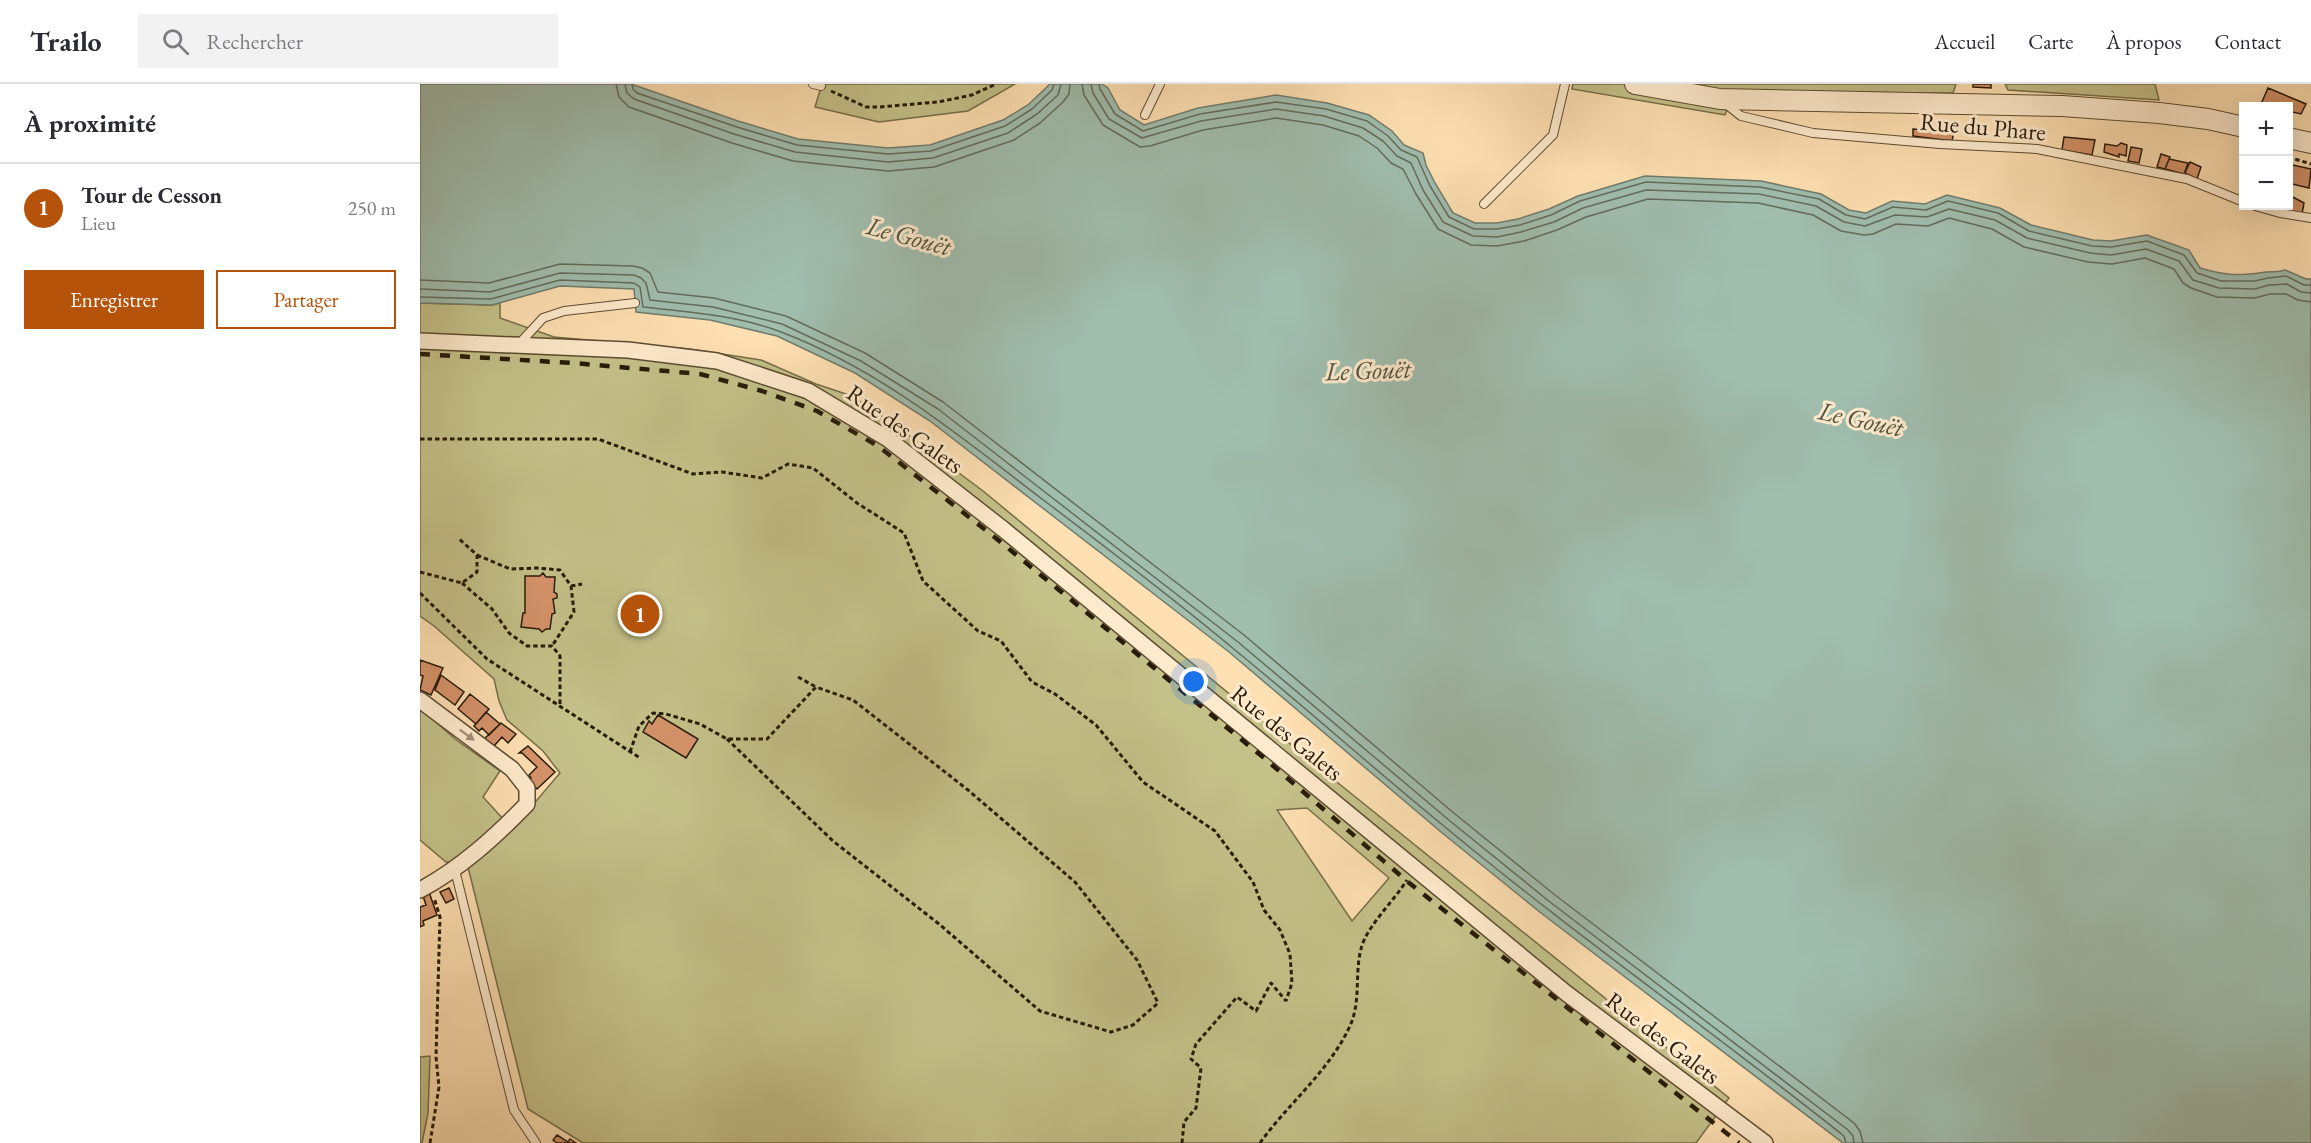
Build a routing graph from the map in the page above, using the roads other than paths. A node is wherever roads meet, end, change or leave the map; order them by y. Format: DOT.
graph roads {
  1 [pos="1160,84"];
  2 [pos="1565,84"];
  3 [pos="1635,84"];
  4 [pos="1720,99"];
  5 [pos="1145,115"];
  6 [pos="2239,126"];
  7 [pos="2293,139"];
  8 [pos="2311,143"];
  9 [pos="2239,200"];
  10 [pos="1484,204"];
  11 [pos="2269,210"];
  12 [pos="2311,218"];
  13 [pos="634,303"];
  14 [pos="420,341"];
  15 [pos="518,346"];
  16 [pos="420,700"];
  17 [pos="455,870"];
  18 [pos="425,887"];
  19 [pos="536,1143"];
  20 [pos="1765,1143"];
  1 -- 5 [label="lane"];
  2 -- 10 [label="lane"];
  3 -- 4 [label="street"];
  4 -- 6 [label="street"];
  4 -- 9 [label="lane, Rue du Phare"];
  7 -- 8 [label="street"];
  11 -- 12 [label="lane"];
  13 -- 15 [label="lane"];
  14 -- 15 [label="street, Rue des Galets"];
  15 -- 20 [label="street, Rue des Galets"];
  16 -- 17 [label="street, one-way"];
  17 -- 18 [label="street"];
  17 -- 19 [label="lane"];
}
